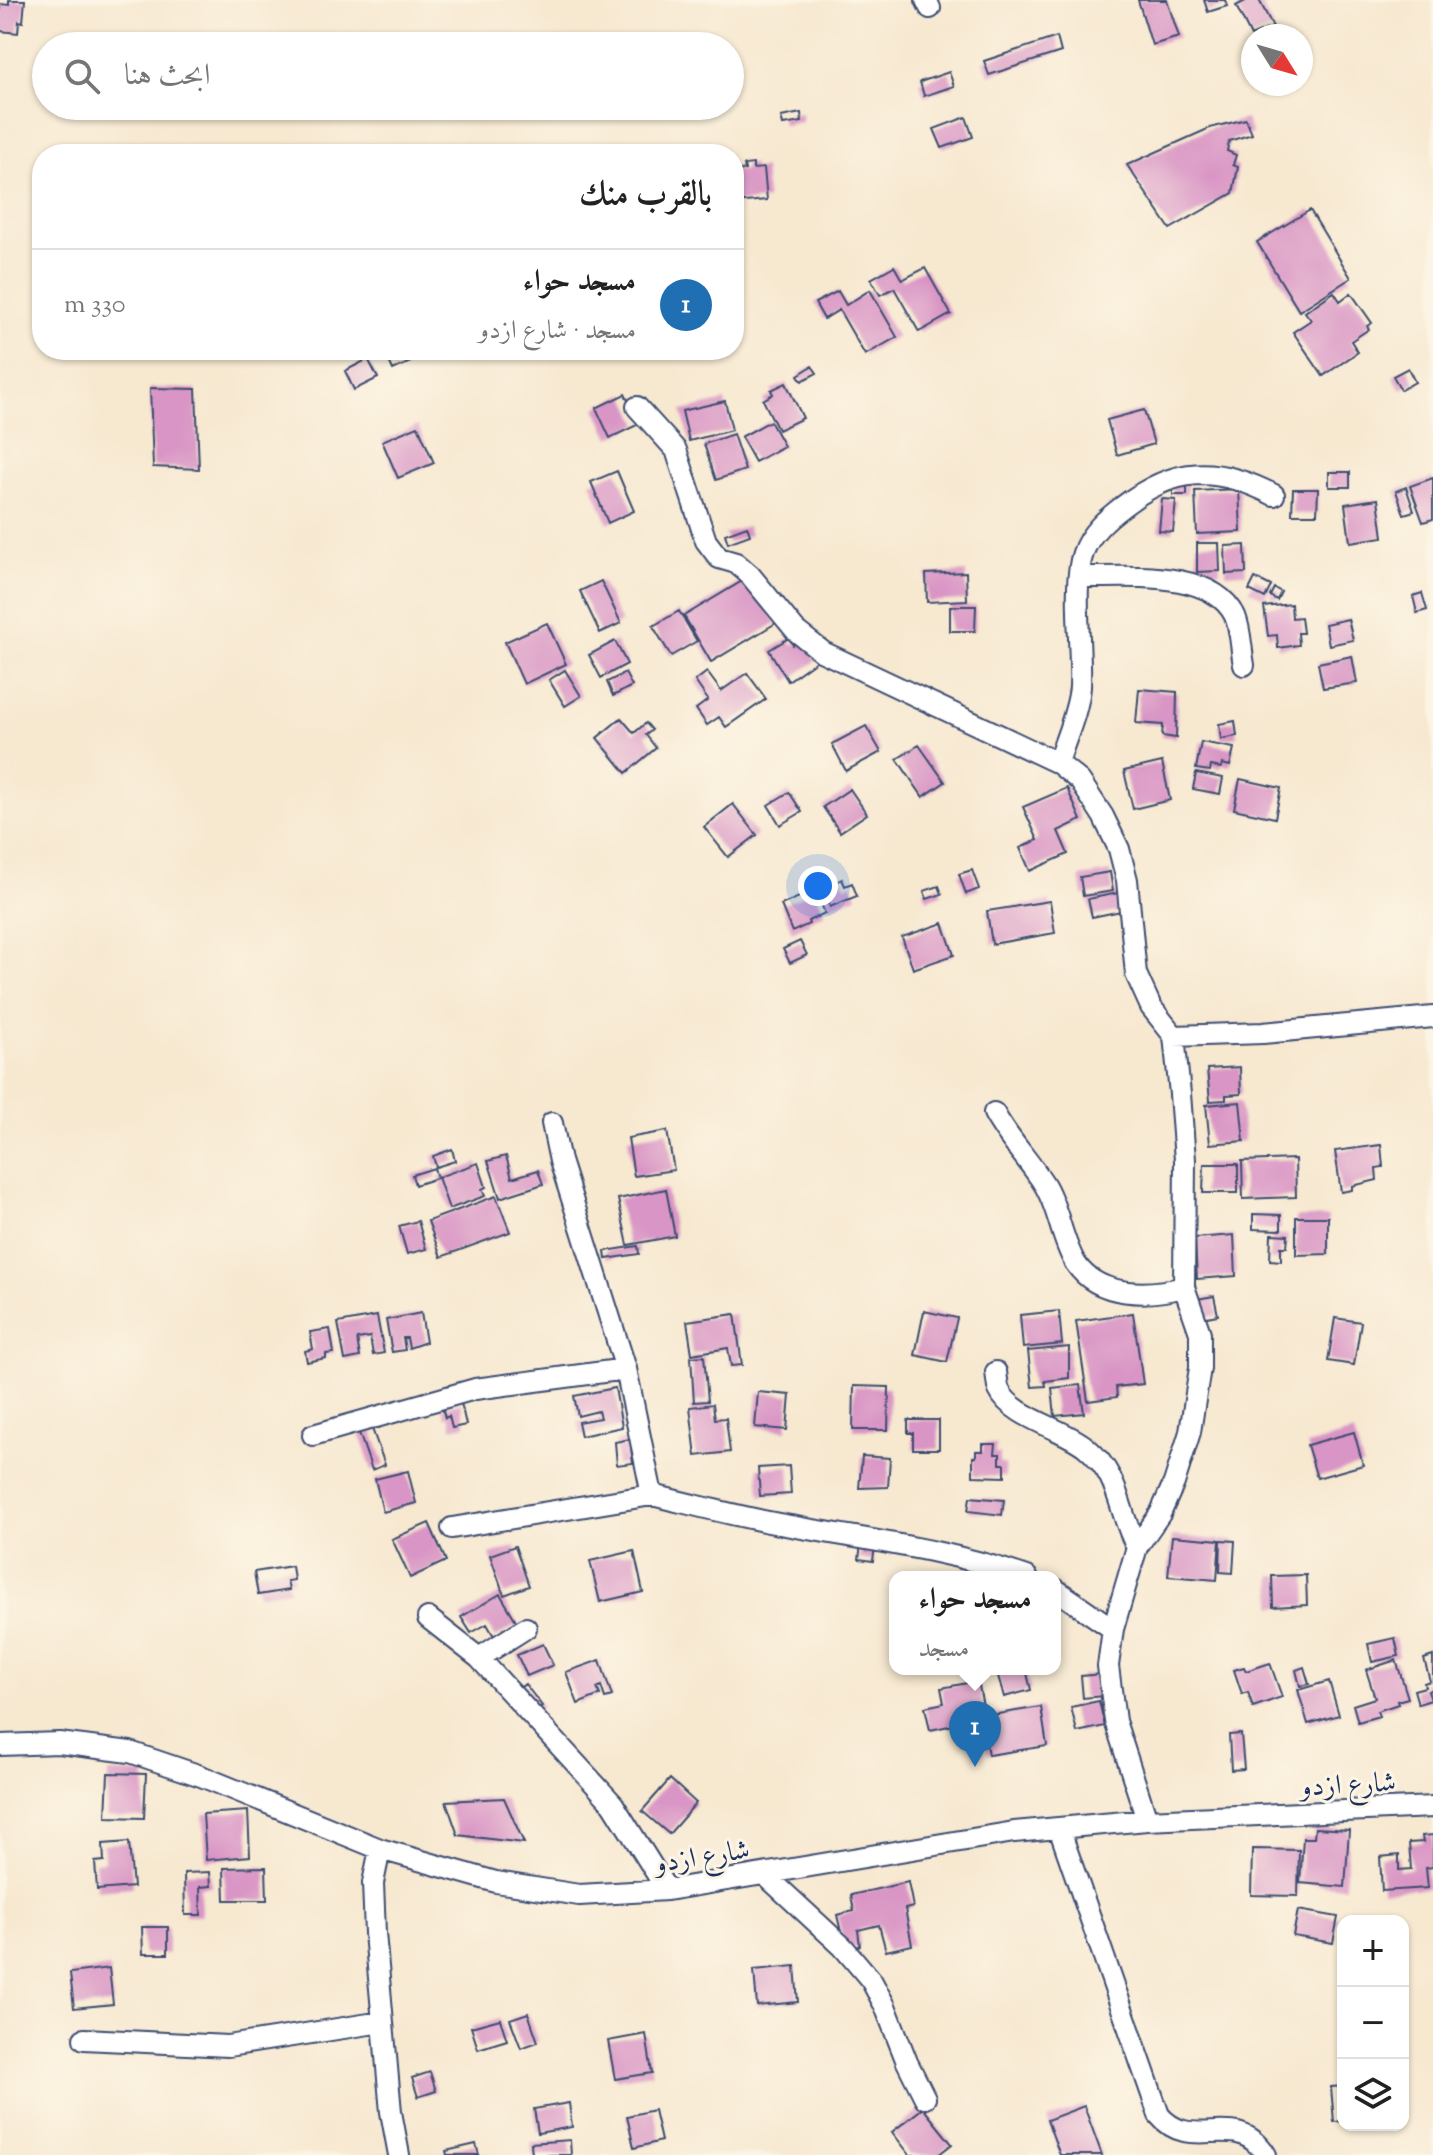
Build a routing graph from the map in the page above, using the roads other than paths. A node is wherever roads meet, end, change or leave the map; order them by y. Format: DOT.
graph roads {
  1 [pos="637,407"];
  2 [pos="1274,495"];
  3 [pos="1080,577"];
  4 [pos="1244,665"];
  5 [pos="1058,763"];
  6 [pos="1433,1017"];
  7 [pos="1174,1036"];
  8 [pos="994,1113"];
  9 [pos="552,1123"];
  10 [pos="1184,1287"];
  11 [pos="626,1369"];
  12 [pos="996,1372"];
  13 [pos="313,1435"];
  14 [pos="652,1495"];
  15 [pos="452,1528"];
  16 [pos="1137,1547"];
  17 [pos="1010,1571"];
  18 [pos="1061,1593"];
  19 [pos="428,1618"];
  20 [pos="526,1628"];
  21 [pos="1113,1629"];
  22 [pos="479,1658"];
  23 [pos="0,1745"];
  24 [pos="1433,1807"];
  25 [pos="1147,1820"];
  26 [pos="1059,1828"];
  27 [pos="380,1849"];
  28 [pos="764,1874"];
  29 [pos="667,1890"];
  30 [pos="382,2022"];
  31 [pos="84,2039"];
  32 [pos="925,2098"];
  33 [pos="1184,2146"];
  34 [pos="399,2155"];
  35 [pos="1266,2155"];
  1 -- 5 [label="street"];
  2 -- 3 [label="street"];
  3 -- 4 [label="street"];
  3 -- 5 [label="street"];
  5 -- 7 [label="street"];
  6 -- 7 [label="street"];
  7 -- 10 [label="street"];
  8 -- 10 [label="street"];
  9 -- 11 [label="street"];
  10 -- 16 [label="street"];
  11 -- 13 [label="street"];
  11 -- 14 [label="street"];
  12 -- 16 [label="street"];
  14 -- 15 [label="street"];
  14 -- 17 [label="street"];
  16 -- 21 [label="street"];
  18 -- 21 [label="street"];
  19 -- 22 [label="street"];
  20 -- 22 [label="street"];
  21 -- 25 [label="street"];
  22 -- 29 [label="street"];
  23 -- 27 [label="street, شارع ازدو"];
  24 -- 25 [label="street, شارع ازدو"];
  25 -- 26 [label="street, شارع ازدو"];
  26 -- 28 [label="street, شارع ازدو"];
  26 -- 33 [label="street"];
  27 -- 29 [label="street, شارع ازدو"];
  27 -- 30 [label="street"];
  28 -- 29 [label="street, شارع ازدو"];
  28 -- 32 [label="street"];
  30 -- 31 [label="street"];
  30 -- 34 [label="street"];
  33 -- 35 [label="street"];
}
